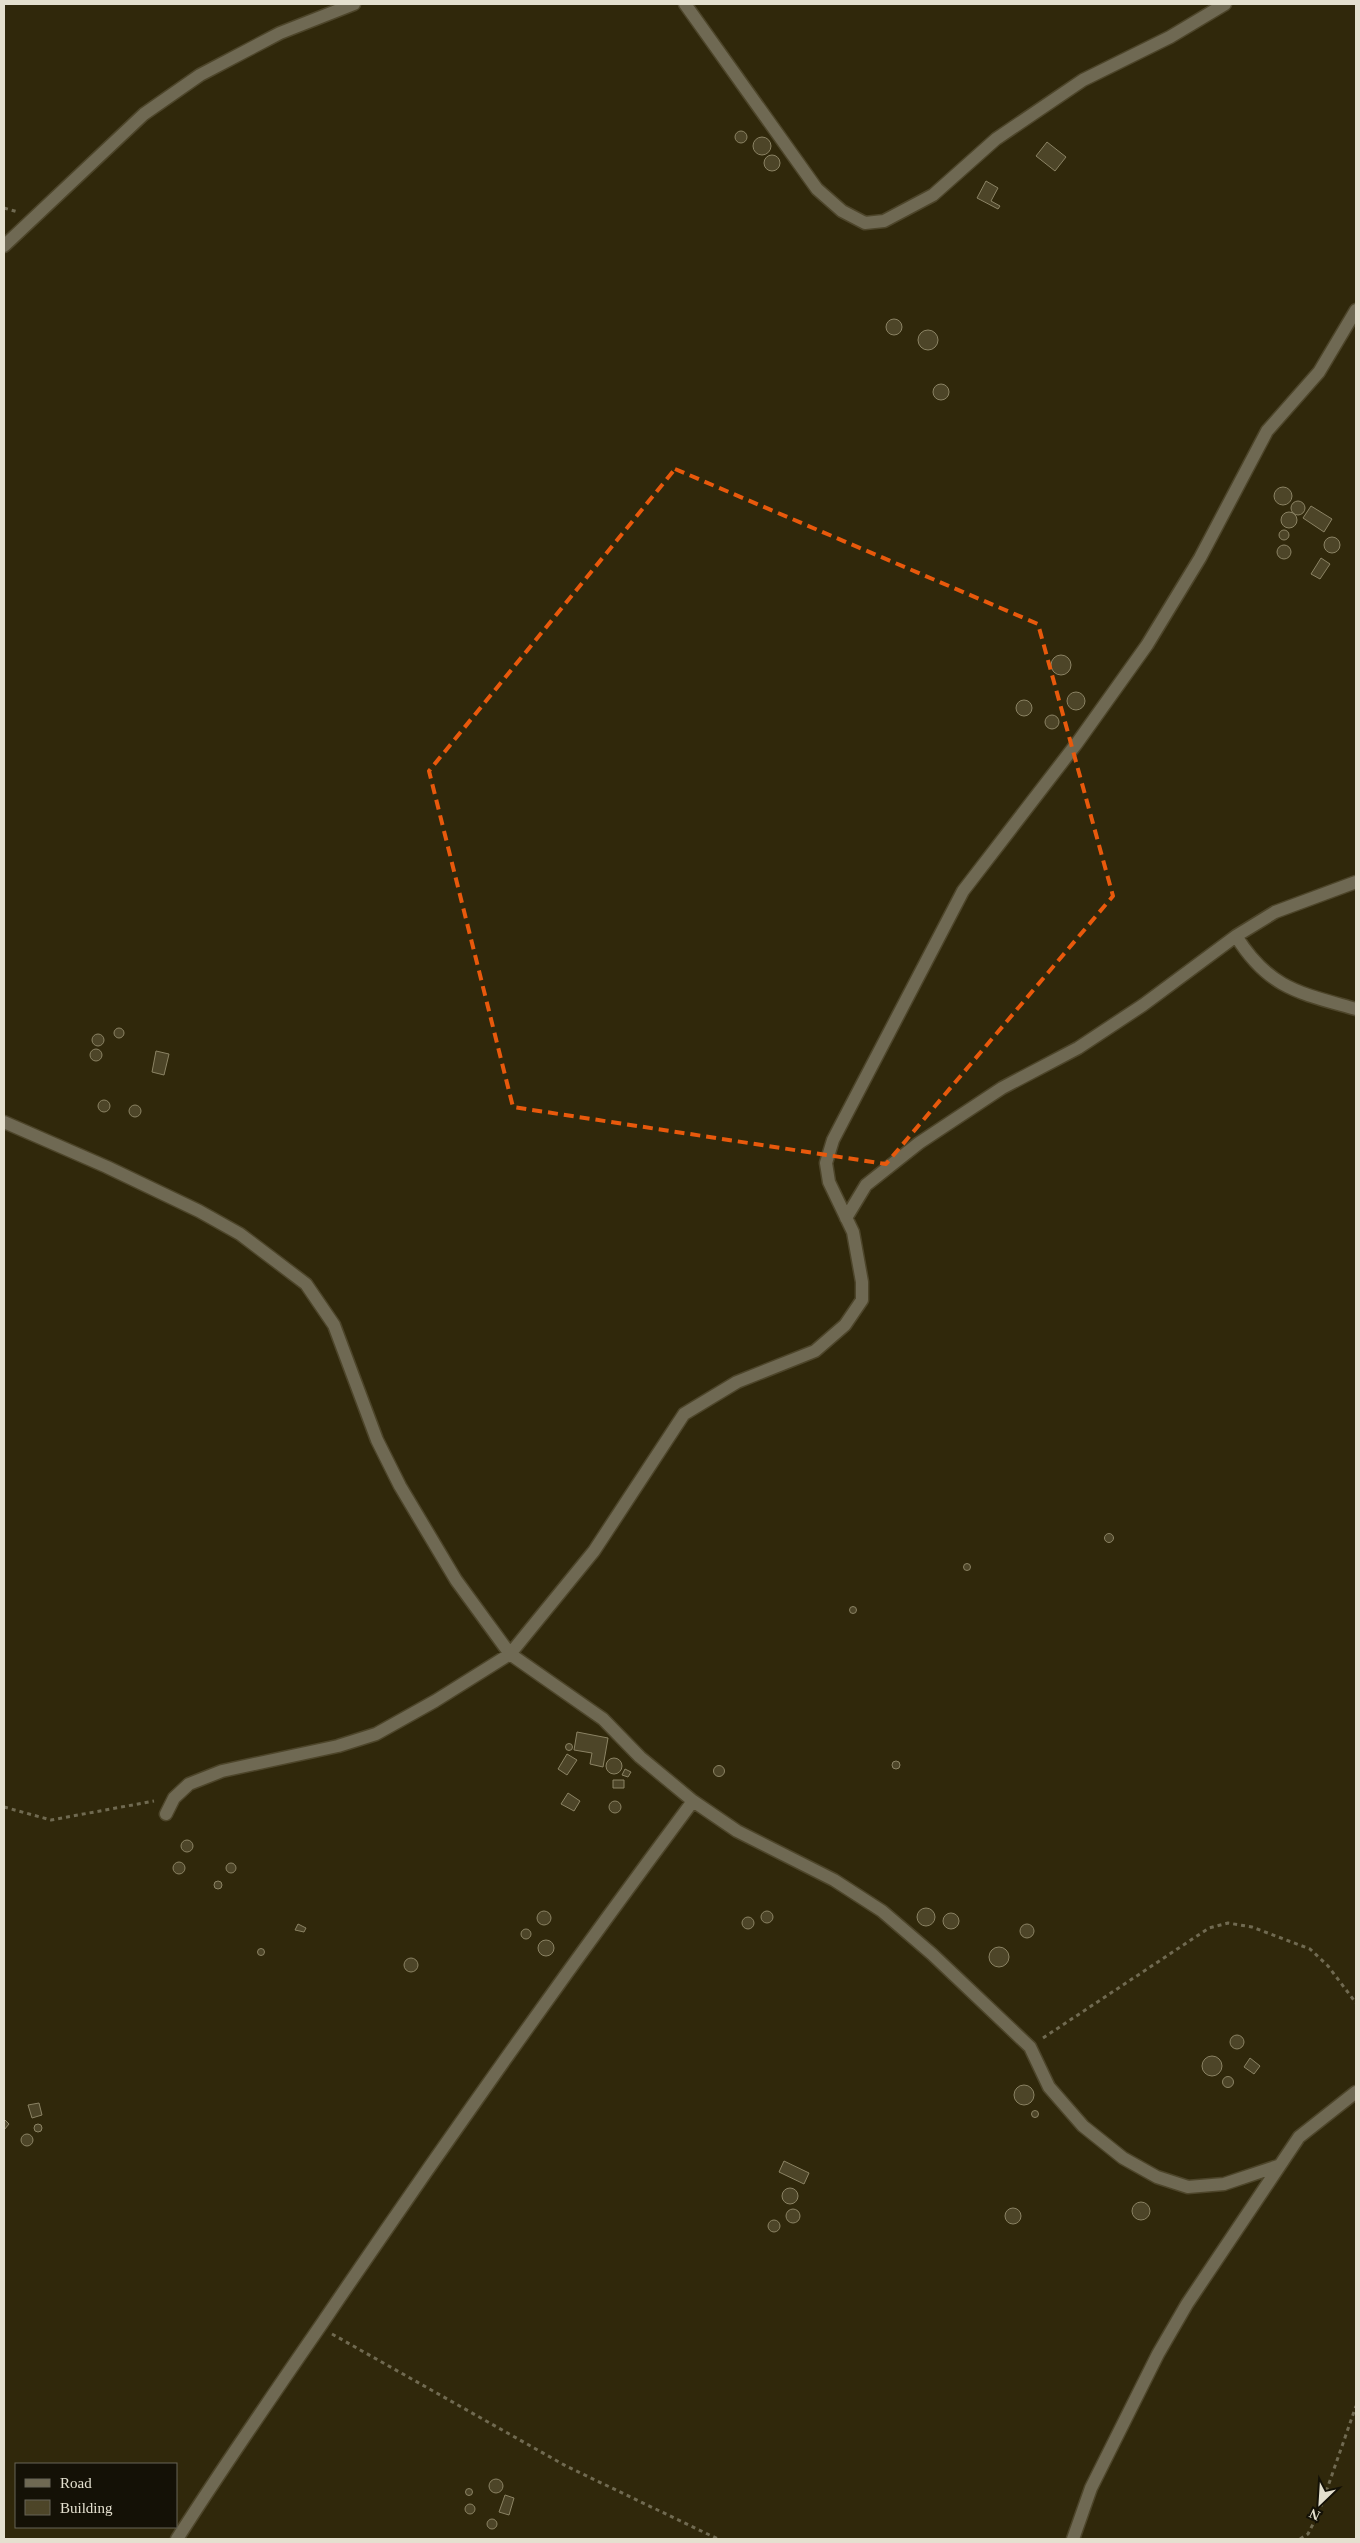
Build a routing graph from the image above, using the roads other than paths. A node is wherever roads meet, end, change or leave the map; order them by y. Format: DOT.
graph roads {
  1 [pos="354,4"];
  2 [pos="685,4"];
  3 [pos="1225,4"];
  4 [pos="4,246"];
  5 [pos="1356,310"];
  6 [pos="1356,882"];
  7 [pos="1236,936"];
  8 [pos="1356,1009"];
  9 [pos="4,1122"];
  10 [pos="846,1218"];
  11 [pos="510,1654"];
  12 [pos="693,1801"];
  13 [pos="166,1814"];
  14 [pos="1356,2092"];
  15 [pos="1278,2166"];
  16 [pos="177,2539"];
  17 [pos="1073,2539"];
  1 -- 4 [label="street"];
  2 -- 3 [label="street"];
  5 -- 10 [label="street"];
  6 -- 7 [label="street"];
  7 -- 8 [label="street"];
  7 -- 10 [label="street"];
  9 -- 11 [label="street"];
  10 -- 11 [label="street"];
  11 -- 12 [label="street"];
  11 -- 13 [label="street"];
  12 -- 15 [label="street"];
  12 -- 16 [label="street"];
  14 -- 15 [label="street"];
  15 -- 17 [label="street"];
}
